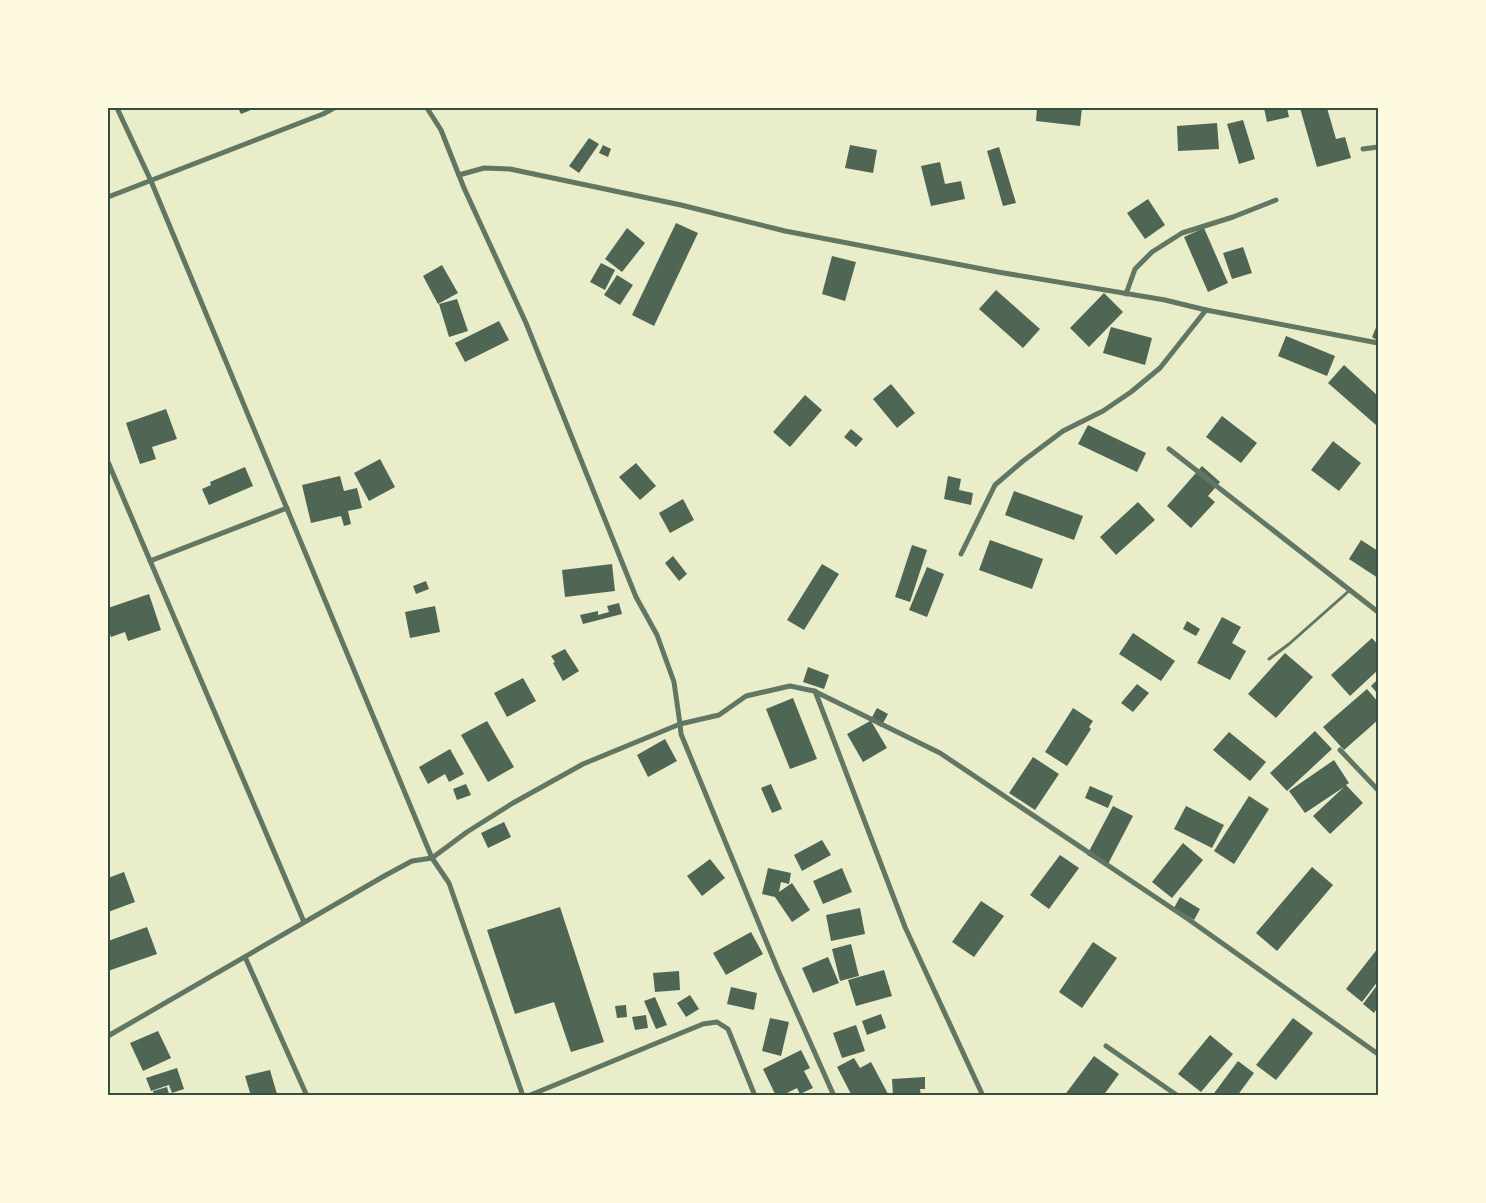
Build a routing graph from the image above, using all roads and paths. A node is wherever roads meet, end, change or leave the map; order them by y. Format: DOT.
graph roads {
  1 [pos="117,108"];
  2 [pos="334,108"];
  3 [pos="427,108"];
  4 [pos="1378,147"];
  5 [pos="1363,149"];
  6 [pos="459,175"];
  7 [pos="151,180"];
  8 [pos="108,198"];
  9 [pos="1276,200"];
  10 [pos="1126,294"];
  11 [pos="1206,310"];
  12 [pos="1378,343"];
  13 [pos="1169,449"];
  14 [pos="108,462"];
  15 [pos="287,508"];
  16 [pos="961,554"];
  17 [pos="150,561"];
  18 [pos="1350,590"];
  19 [pos="1378,612"];
  20 [pos="1269,659"];
  21 [pos="814,691"];
  22 [pos="680,724"];
  23 [pos="1340,750"];
  24 [pos="1378,790"];
  25 [pos="432,858"];
  26 [pos="304,922"];
  27 [pos="245,957"];
  28 [pos="108,1036"];
  29 [pos="1106,1046"];
  30 [pos="1378,1054"];
  31 [pos="307,1096"];
  32 [pos="523,1096"];
  33 [pos="528,1096"];
  34 [pos="755,1096"];
  35 [pos="834,1096"];
  36 [pos="983,1096"];
  37 [pos="1178,1096"];
  1 -- 7 [label="street"];
  2 -- 7 [label="street"];
  3 -- 6 [label="street"];
  4 -- 5 [label="street"];
  6 -- 10 [label="street"];
  6 -- 22 [label="street"];
  7 -- 8 [label="street"];
  7 -- 15 [label="street"];
  9 -- 10 [label="street"];
  10 -- 11 [label="street"];
  11 -- 12 [label="street"];
  11 -- 16 [label="street"];
  13 -- 18 [label="street"];
  14 -- 17 [label="street"];
  15 -- 17 [label="street"];
  15 -- 25 [label="street"];
  17 -- 26 [label="street"];
  18 -- 19 [label="street"];
  18 -- 20 [label="lane"];
  21 -- 22 [label="street"];
  21 -- 30 [label="street"];
  21 -- 36 [label="street"];
  22 -- 25 [label="street"];
  22 -- 35 [label="street"];
  23 -- 24 [label="street"];
  25 -- 26 [label="street"];
  25 -- 32 [label="street"];
  26 -- 27 [label="street"];
  27 -- 28 [label="street"];
  27 -- 31 [label="street"];
  29 -- 37 [label="street"];
  33 -- 34 [label="street"];
}
